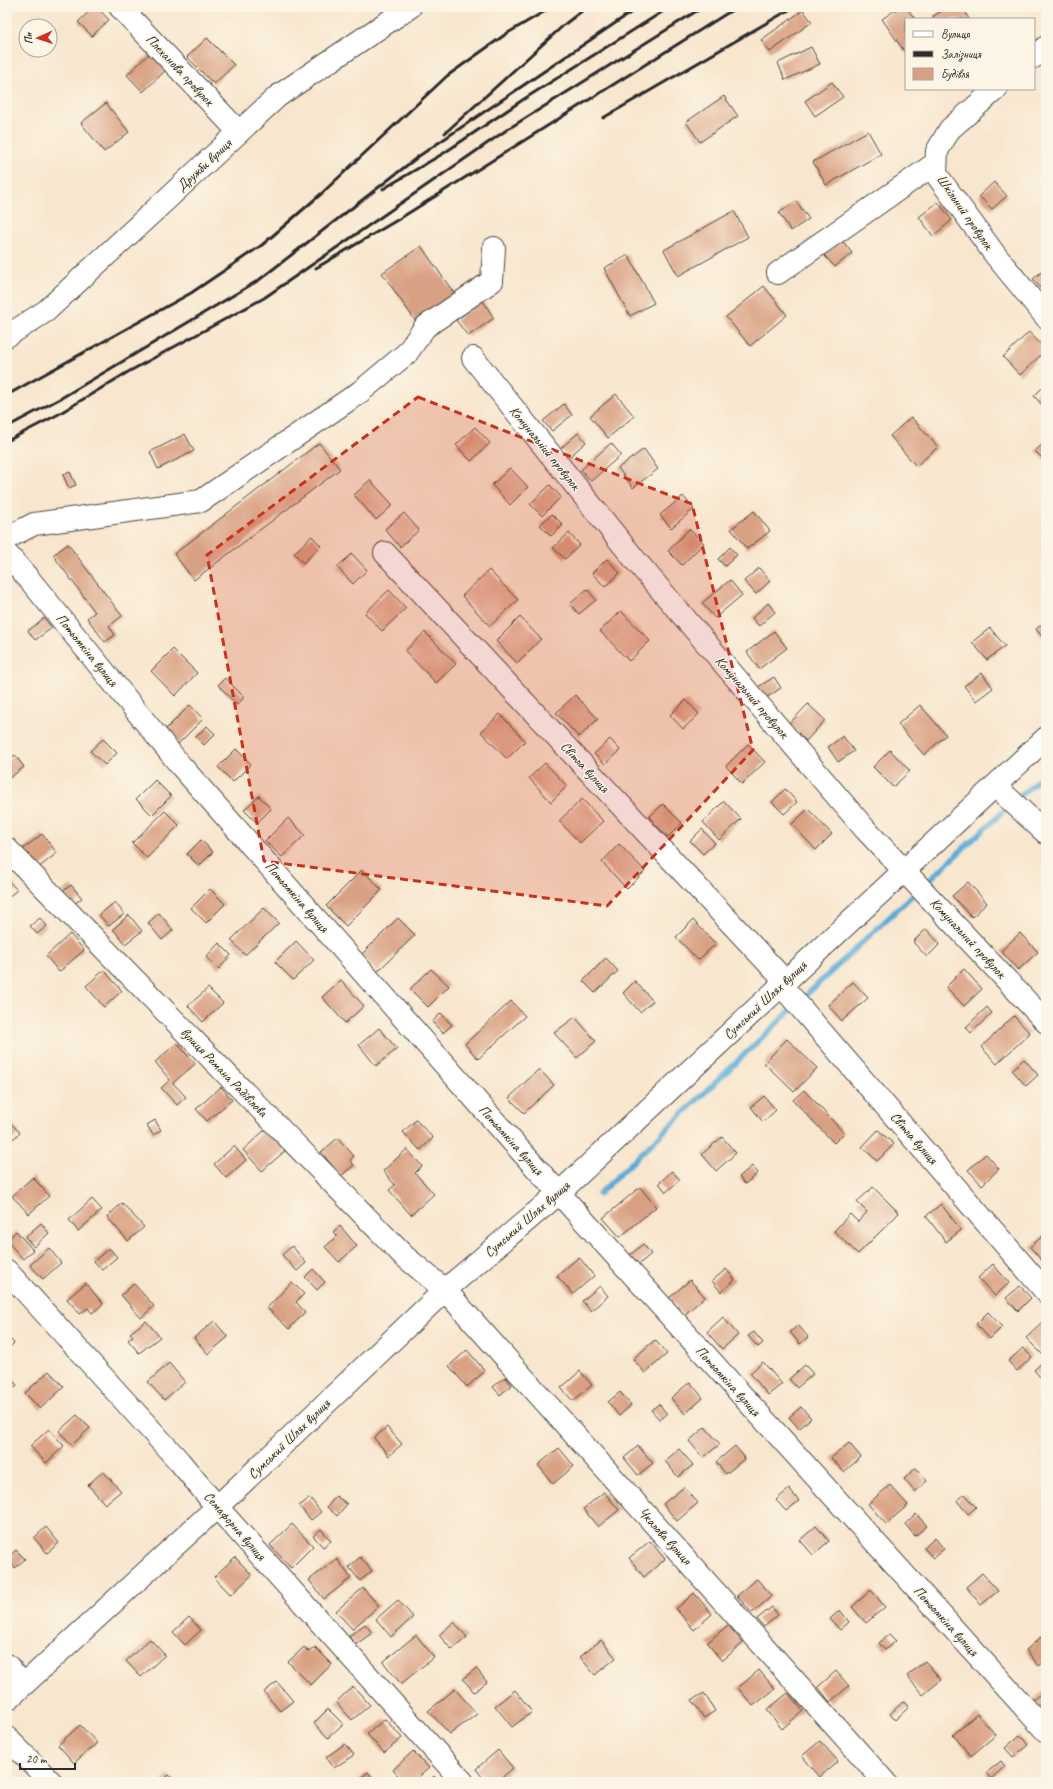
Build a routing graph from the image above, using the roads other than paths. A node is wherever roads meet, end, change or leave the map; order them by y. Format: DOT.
graph roads {
  1 [pos="120,7"];
  2 [pos="410,7"];
  3 [pos="1046,47"];
  4 [pos="1035,56"];
  5 [pos="995,90"];
  6 [pos="239,132"];
  7 [pos="936,162"];
  8 [pos="494,248"];
  9 [pos="778,274"];
  10 [pos="1046,317"];
  11 [pos="7,336"];
  12 [pos="473,358"];
  13 [pos="7,538"];
  14 [pos="385,553"];
  15 [pos="7,554"];
  16 [pos="1046,738"];
  17 [pos="995,786"];
  18 [pos="1046,833"];
  19 [pos="7,849"];
  20 [pos="904,870"];
  21 [pos="783,983"];
  22 [pos="1046,1022"];
  23 [pos="559,1192"];
  24 [pos="7,1271"];
  25 [pos="445,1290"];
  26 [pos="1046,1292"];
  27 [pos="217,1507"];
  28 [pos="7,1665"];
  29 [pos="23,1684"];
  30 [pos="7,1700"];
  31 [pos="1046,1731"];
  32 [pos="7,1738"];
  33 [pos="51,1782"];
  34 [pos="462,1782"];
  35 [pos="885,1782"];
  1 -- 6 [label="street, Плеханова провулок"];
  2 -- 6 [label="street, Дружби вулиця"];
  3 -- 4 [label="street"];
  5 -- 7 [label="street, Шкільний провулок"];
  6 -- 11 [label="street, Дружби вулиця"];
  7 -- 9 [label="street"];
  7 -- 10 [label="street, Шкільний провулок"];
  8 -- 13 [label="street"];
  12 -- 20 [label="street, Комунальний провулок"];
  14 -- 21 [label="street, Світла вулиця"];
  15 -- 23 [label="street, Потьомкіна вулиця"];
  16 -- 17 [label="street, Сумський Шлях вулиця"];
  17 -- 18 [label="street"];
  17 -- 20 [label="street, Сумський Шлях вулиця"];
  19 -- 25 [label="street, вулиця Романа Радівілова"];
  20 -- 21 [label="street, Сумський Шлях вулиця"];
  20 -- 22 [label="street, Комунальний провулок"];
  21 -- 23 [label="street, Сумський Шлях вулиця"];
  21 -- 26 [label="street, Світла вулиця"];
  23 -- 25 [label="street, Сумський Шлях вулиця"];
  23 -- 31 [label="street, Потьомкіна вулиця"];
  24 -- 27 [label="street, Семафорна вулиця"];
  25 -- 27 [label="street, Сумський Шлях вулиця"];
  25 -- 35 [label="street, Чкалова вулиця"];
  27 -- 29 [label="street, Сумський Шлях вулиця"];
  27 -- 34 [label="street, Семафорна вулиця"];
  28 -- 29 [label="street"];
  29 -- 30 [label="street, Сумський Шлях вулиця"];
  32 -- 33 [label="street"];
}
